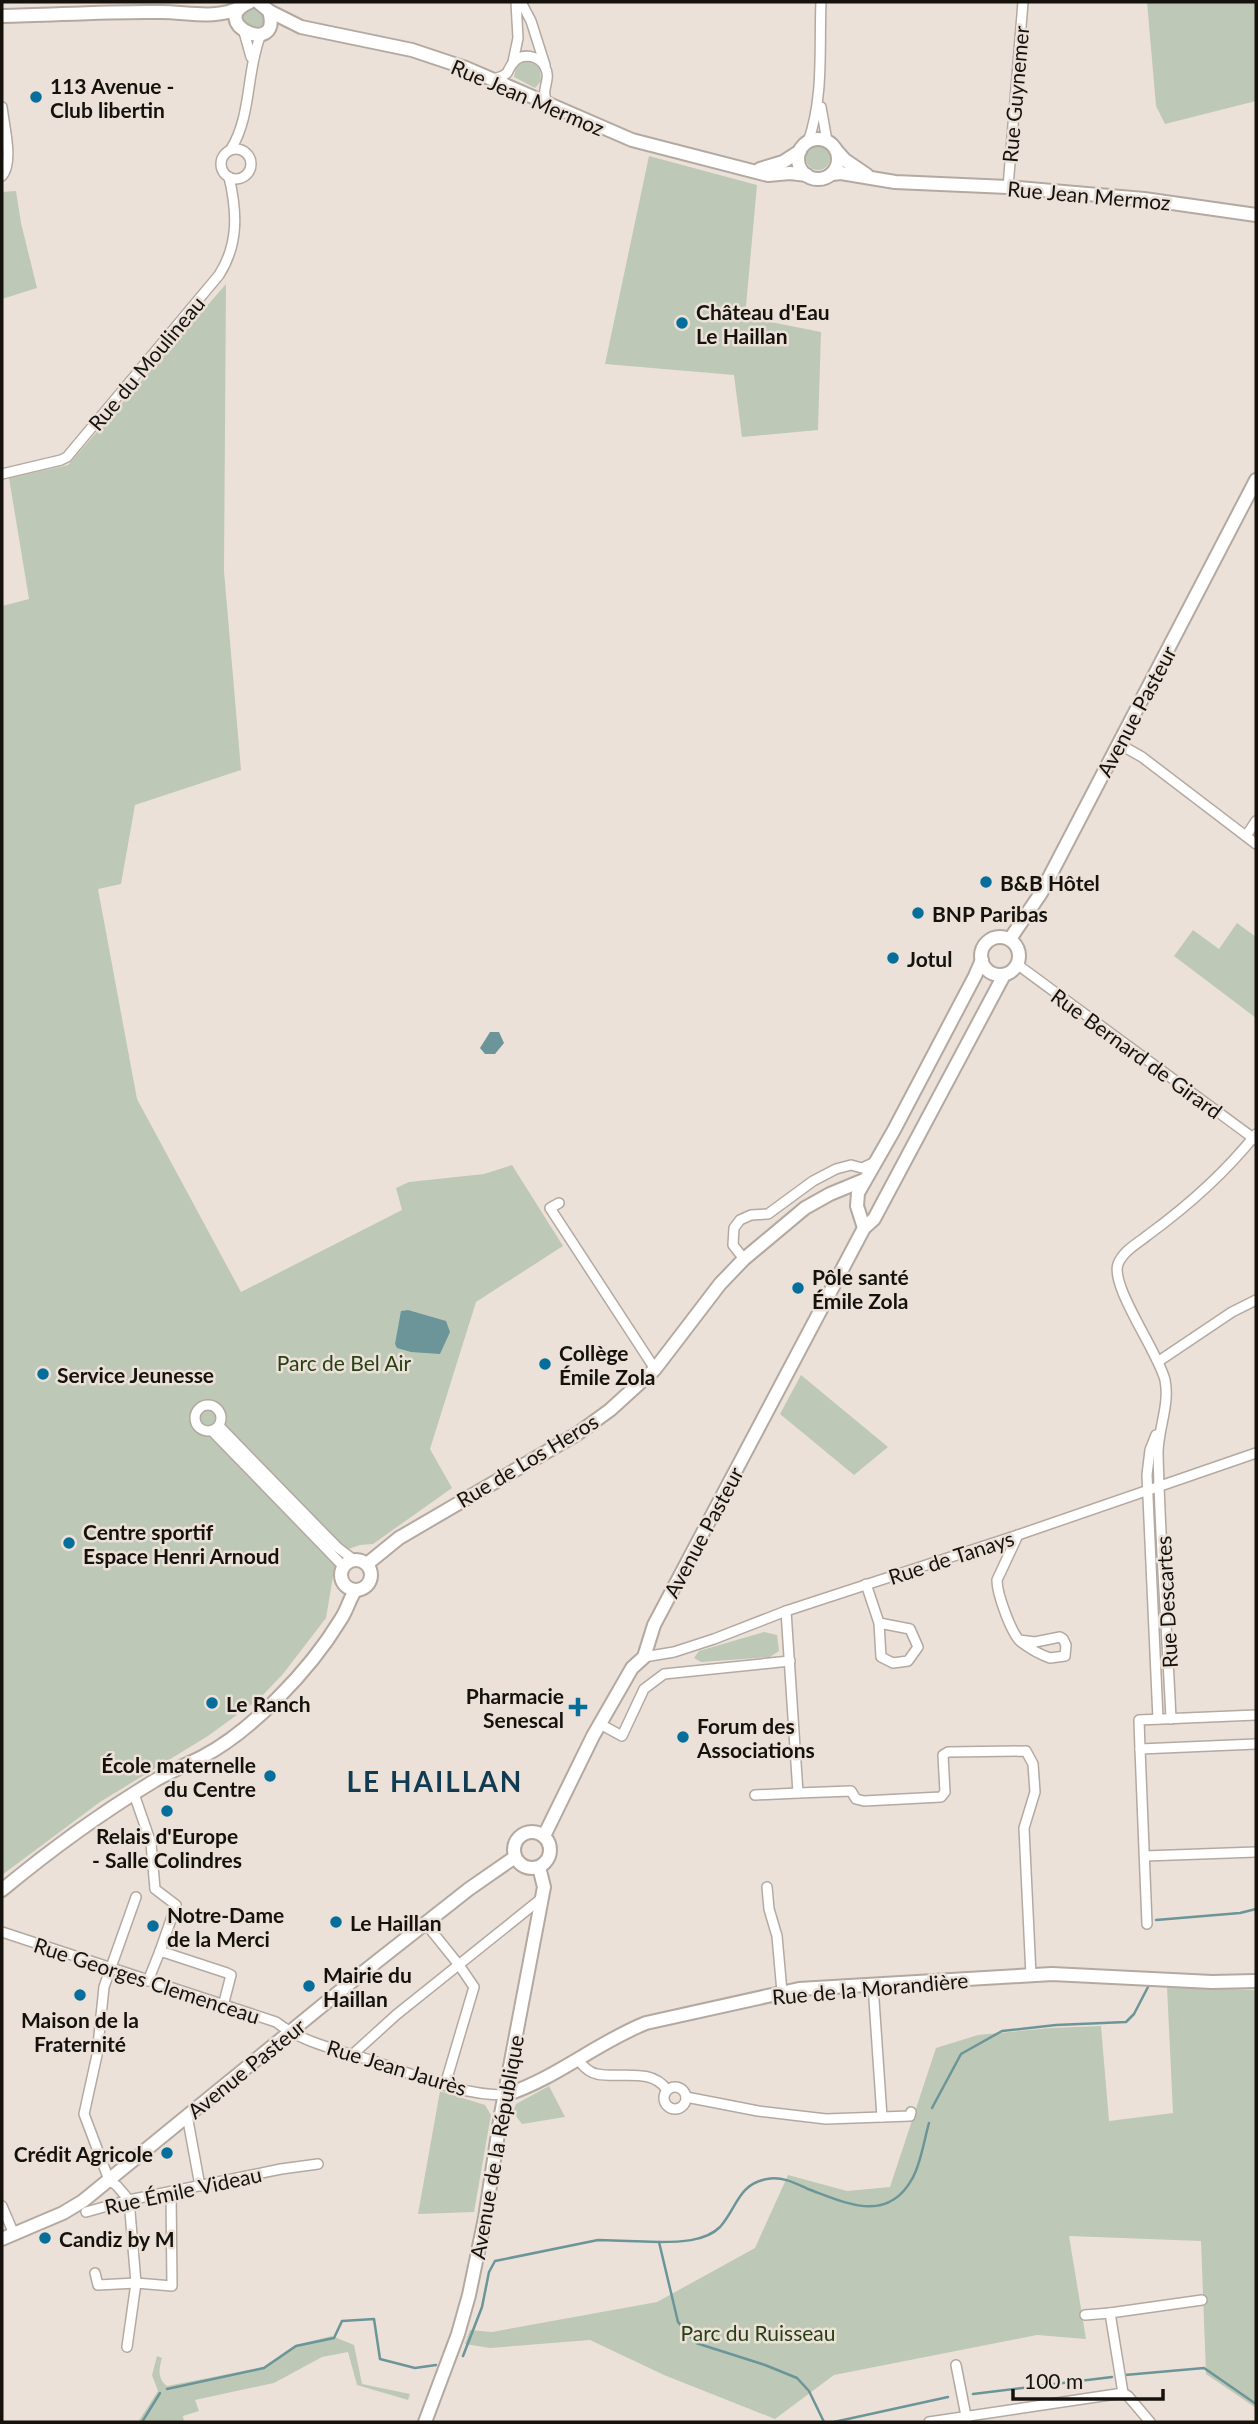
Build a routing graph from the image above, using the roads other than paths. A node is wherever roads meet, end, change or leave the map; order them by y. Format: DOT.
graph roads {
  1 [pos="519,2"];
  2 [pos="821,2"];
  3 [pos="1023,2"];
  4 [pos="255,4"];
  5 [pos="206,15"];
  6 [pos="2,16"];
  7 [pos="531,21"];
  8 [pos="519,24"];
  9 [pos="301,27"];
  10 [pos="242,30"];
  11 [pos="263,32"];
  12 [pos="252,63"];
  13 [pos="512,64"];
  14 [pos="547,70"];
  15 [pos="507,74"];
  16 [pos="490,79"];
  17 [pos="511,88"];
  18 [pos="543,90"];
  19 [pos="819,95"];
  20 [pos="528,96"];
  21 [pos="548,105"];
  22 [pos="2,107"];
  23 [pos="241,129"];
  24 [pos="804,146"];
  25 [pos="832,146"];
  26 [pos="231,149"];
  27 [pos="246,152"];
  28 [pos="753,172"];
  29 [pos="832,174"];
  30 [pos="807,175"];
  31 [pos="2,176"];
  32 [pos="229,177"];
  33 [pos="242,177"];
  34 [pos="880,181"];
  35 [pos="1008,187"];
  36 [pos="233,203"];
  37 [pos="1256,215"];
  38 [pos="2,474"];
  39 [pos="1256,480"];
  40 [pos="1119,744"];
  41 [pos="1256,821"];
  42 [pos="1245,836"];
  43 [pos="1256,844"];
  44 [pos="1010,939"];
  45 [pos="982,960"];
  46 [pos="1018,965"];
  47 [pos="1004,975"];
  48 [pos="1255,1137"];
  49 [pos="875,1162"];
  50 [pos="864,1180"];
  51 [pos="891,1186"];
  52 [pos="830,1194"];
  53 [pos="559,1203"];
  54 [pos="857,1206"];
  55 [pos="864,1228"];
  56 [pos="744,1259"];
  57 [pos="1256,1300"];
  58 [pos="1159,1361"];
  59 [pos="654,1369"];
  60 [pos="1163,1416"];
  61 [pos="215,1429"];
  62 [pos="1256,1452"];
  63 [pos="1160,1485"];
  64 [pos="1147,1489"];
  65 [pos="1018,1535"];
  66 [pos="349,1563"];
  67 [pos="367,1564"];
  68 [pos="866,1584"];
  69 [pos="355,1591"];
  70 [pos="786,1611"];
  71 [pos="879,1623"];
  72 [pos="1019,1640"];
  73 [pos="644,1657"];
  74 [pos="790,1661"];
  75 [pos="1256,1715"];
  76 [pos="1158,1719"];
  77 [pos="1171,1719"];
  78 [pos="600,1724"];
  79 [pos="1256,1744"];
  80 [pos="1140,1749"];
  81 [pos="797,1793"];
  82 [pos="134,1794"];
  83 [pos="755,1795"];
  84 [pos="544,1836"];
  85 [pos="1256,1852"];
  86 [pos="1145,1856"];
  87 [pos="515,1857"];
  88 [pos="539,1867"];
  89 [pos="767,1887"];
  90 [pos="2,1890"];
  91 [pos="136,1897"];
  92 [pos="542,1898"];
  93 [pos="426,1924"];
  94 [pos="1147,1924"];
  95 [pos="2,1932"];
  96 [pos="160,1951"];
  97 [pos="460,1965"];
  98 [pos="112,1968"];
  99 [pos="1031,1976"];
  100 [pos="148,1980"];
  101 [pos="1256,1981"];
  102 [pos="873,1984"];
  103 [pos="782,1992"];
  104 [pos="223,2006"];
  105 [pos="291,2033"];
  106 [pos="352,2054"];
  107 [pos="579,2061"];
  108 [pos="445,2085"];
  109 [pos="667,2090"];
  110 [pos="505,2095"];
  111 [pos="686,2097"];
  112 [pos="911,2112"];
  113 [pos="187,2115"];
  114 [pos="882,2117"];
  115 [pos="318,2164"];
  116 [pos="109,2180"];
  117 [pos="200,2186"];
  118 [pos="171,2192"];
  119 [pos="129,2200"];
  120 [pos="2,2206"];
  121 [pos="86,2212"];
  122 [pos="8,2237"];
  123 [pos="95,2273"];
  124 [pos="136,2283"];
  125 [pos="1202,2300"];
  126 [pos="1111,2313"];
  127 [pos="1085,2315"];
  128 [pos="127,2347"];
  129 [pos="956,2365"];
  130 [pos="1123,2393"];
  131 [pos="966,2420"];
  132 [pos="426,2422"];
  133 [pos="929,2422"];
  134 [pos="1150,2422"];
  1 -- 7 [label="street"];
  1 -- 8 [label="street"];
  2 -- 19 [label="street"];
  3 -- 35 [label="street, Rue Guynemer"];
  4 -- 5 [label="street"];
  4 -- 9 [label="street, Rue Jean Mermoz"];
  4 -- 10 [label="street"];
  4 -- 11 [label="street"];
  5 -- 6 [label="street"];
  5 -- 10 [label="street"];
  7 -- 8 [label="street"];
  7 -- 14 [label="street"];
  8 -- 13 [label="street"];
  9 -- 11 [label="street, Rue Jean Mermoz"];
  9 -- 16 [label="street, Rue Jean Mermoz"];
  10 -- 11 [label="street"];
  10 -- 12 [label="street"];
  11 -- 12 [label="street"];
  12 -- 23 [label="street"];
  13 -- 14 [label="street"];
  13 -- 15 [label="street"];
  14 -- 18 [label="street"];
  15 -- 16 [label="street"];
  15 -- 17 [label="street"];
  16 -- 17 [label="street, Rue Jean Mermoz"];
  17 -- 20 [label="street, Rue Jean Mermoz"];
  18 -- 20 [label="street"];
  18 -- 21 [label="street"];
  19 -- 24 [label="street"];
  19 -- 25 [label="street"];
  20 -- 21 [label="street, Rue Jean Mermoz"];
  21 -- 28 [label="street, Rue Jean Mermoz"];
  22 -- 31 [label="street"];
  23 -- 26 [label="street"];
  23 -- 27 [label="street"];
  24 -- 25 [label="street"];
  24 -- 28 [label="street"];
  24 -- 30 [label="street"];
  25 -- 29 [label="street"];
  25 -- 34 [label="street, Rue Jean Mermoz"];
  26 -- 27 [label="street"];
  26 -- 32 [label="street"];
  27 -- 33 [label="street"];
  28 -- 30 [label="street, Rue Jean Mermoz"];
  29 -- 30 [label="street"];
  29 -- 34 [label="street, Rue Jean Mermoz"];
  32 -- 33 [label="street"];
  32 -- 36 [label="street, Rue du Moulineau"];
  33 -- 36 [label="street, Rue du Moulineau"];
  34 -- 35 [label="street, Rue Jean Mermoz"];
  35 -- 37 [label="street, Rue Jean Mermoz"];
  36 -- 38 [label="street, Rue du Moulineau"];
  39 -- 40 [label="street, Avenue Pasteur"];
  40 -- 42 [label="street"];
  40 -- 44 [label="street, Avenue Pasteur"];
  41 -- 42 [label="street"];
  42 -- 43 [label="street"];
  44 -- 45 [label="street"];
  44 -- 46 [label="street"];
  45 -- 47 [label="street"];
  45 -- 49 [label="street"];
  46 -- 47 [label="street, Avenue Pasteur"];
  46 -- 48 [label="street, Rue Bernard de Girard"];
  47 -- 51 [label="street, Avenue Pasteur"];
  48 -- 58 [label="street"];
  49 -- 50 [label="street"];
  49 -- 51 [label="street"];
  49 -- 56 [label="street"];
  50 -- 52 [label="street, Rue de Los Heros"];
  50 -- 54 [label="street"];
  51 -- 55 [label="street, Avenue Pasteur"];
  52 -- 54 [label="street"];
  52 -- 56 [label="street, Rue de Los Heros"];
  53 -- 59 [label="street"];
  54 -- 55 [label="street"];
  55 -- 73 [label="street, Avenue Pasteur"];
  56 -- 59 [label="street, Rue de Los Heros"];
  57 -- 58 [label="street"];
  58 -- 60 [label="street"];
  59 -- 67 [label="street, Rue de Los Heros"];
  60 -- 63 [label="street, Rue Descartes"];
  60 -- 64 [label="street, Rue Descartes"];
  61 -- 66 [label="street"];
  62 -- 63 [label="street, Rue de Tanays"];
  63 -- 64 [label="street, Rue de Tanays"];
  63 -- 77 [label="street, Rue Descartes"];
  64 -- 65 [label="street, Rue de Tanays"];
  64 -- 76 [label="street, Rue Descartes"];
  65 -- 68 [label="street, Rue de Tanays"];
  65 -- 72 [label="street"];
  66 -- 67 [label="street"];
  66 -- 69 [label="street"];
  67 -- 69 [label="street"];
  68 -- 70 [label="street, Rue de Tanays"];
  68 -- 71 [label="street"];
  69 -- 82 [label="street"];
  70 -- 73 [label="street, Rue de Tanays"];
  70 -- 74 [label="street"];
  71 -- 71 [label="street"];
  72 -- 72 [label="street"];
  73 -- 78 [label="street, Avenue Pasteur"];
  74 -- 78 [label="street"];
  74 -- 81 [label="street"];
  75 -- 77 [label="street"];
  76 -- 77 [label="street"];
  76 -- 80 [label="street"];
  78 -- 84 [label="street, Avenue Pasteur"];
  79 -- 80 [label="street"];
  80 -- 86 [label="street"];
  81 -- 83 [label="street"];
  81 -- 99 [label="street"];
  82 -- 90 [label="street"];
  82 -- 96 [label="street"];
  84 -- 87 [label="street"];
  84 -- 88 [label="street"];
  85 -- 86 [label="street"];
  86 -- 94 [label="street"];
  87 -- 88 [label="street"];
  87 -- 93 [label="street, Avenue Pasteur"];
  88 -- 92 [label="street, Avenue de la République"];
  89 -- 103 [label="street"];
  91 -- 98 [label="street"];
  92 -- 97 [label="street"];
  92 -- 110 [label="street, Avenue de la République"];
  93 -- 97 [label="street"];
  93 -- 105 [label="street, Avenue Pasteur"];
  95 -- 98 [label="street, Rue Georges Clemenceau"];
  96 -- 100 [label="street"];
  96 -- 104 [label="street"];
  97 -- 106 [label="street"];
  97 -- 108 [label="street"];
  98 -- 100 [label="street, Rue Georges Clemenceau"];
  98 -- 116 [label="street"];
  99 -- 101 [label="street, Rue de la Morandière"];
  99 -- 102 [label="street, Rue de la Morandière"];
  100 -- 104 [label="street, Rue Georges Clemenceau"];
  102 -- 103 [label="street, Rue de la Morandière"];
  102 -- 114 [label="street"];
  103 -- 107 [label="street, Rue de la Morandière"];
  104 -- 105 [label="street, Rue Georges Clemenceau"];
  105 -- 106 [label="street, Rue Jean Jaurès"];
  105 -- 113 [label="street, Avenue Pasteur"];
  106 -- 108 [label="street, Rue Jean Jaurès"];
  107 -- 109 [label="street"];
  107 -- 110 [label="street, Rue de la Morandière"];
  108 -- 110 [label="street, Rue Jean Jaurès"];
  109 -- 111 [label="street"];
  109 -- 111 [label="street"];
  110 -- 132 [label="street, Avenue de la République"];
  111 -- 114 [label="street"];
  112 -- 114 [label="street"];
  113 -- 116 [label="street, Avenue Pasteur"];
  113 -- 117 [label="street"];
  115 -- 117 [label="street, Rue Émile Videau"];
  116 -- 119 [label="street"];
  116 -- 122 [label="street, Avenue Pasteur"];
  117 -- 118 [label="street, Rue Émile Videau"];
  118 -- 119 [label="street, Rue Émile Videau"];
  118 -- 124 [label="street"];
  119 -- 121 [label="street, Rue Émile Videau"];
  119 -- 124 [label="street"];
  120 -- 122 [label="street"];
  123 -- 124 [label="street"];
  124 -- 128 [label="street"];
  125 -- 126 [label="street"];
  126 -- 127 [label="street"];
  126 -- 130 [label="street"];
  129 -- 131 [label="street"];
  130 -- 131 [label="street"];
  130 -- 134 [label="street"];
  131 -- 133 [label="street"];
}
